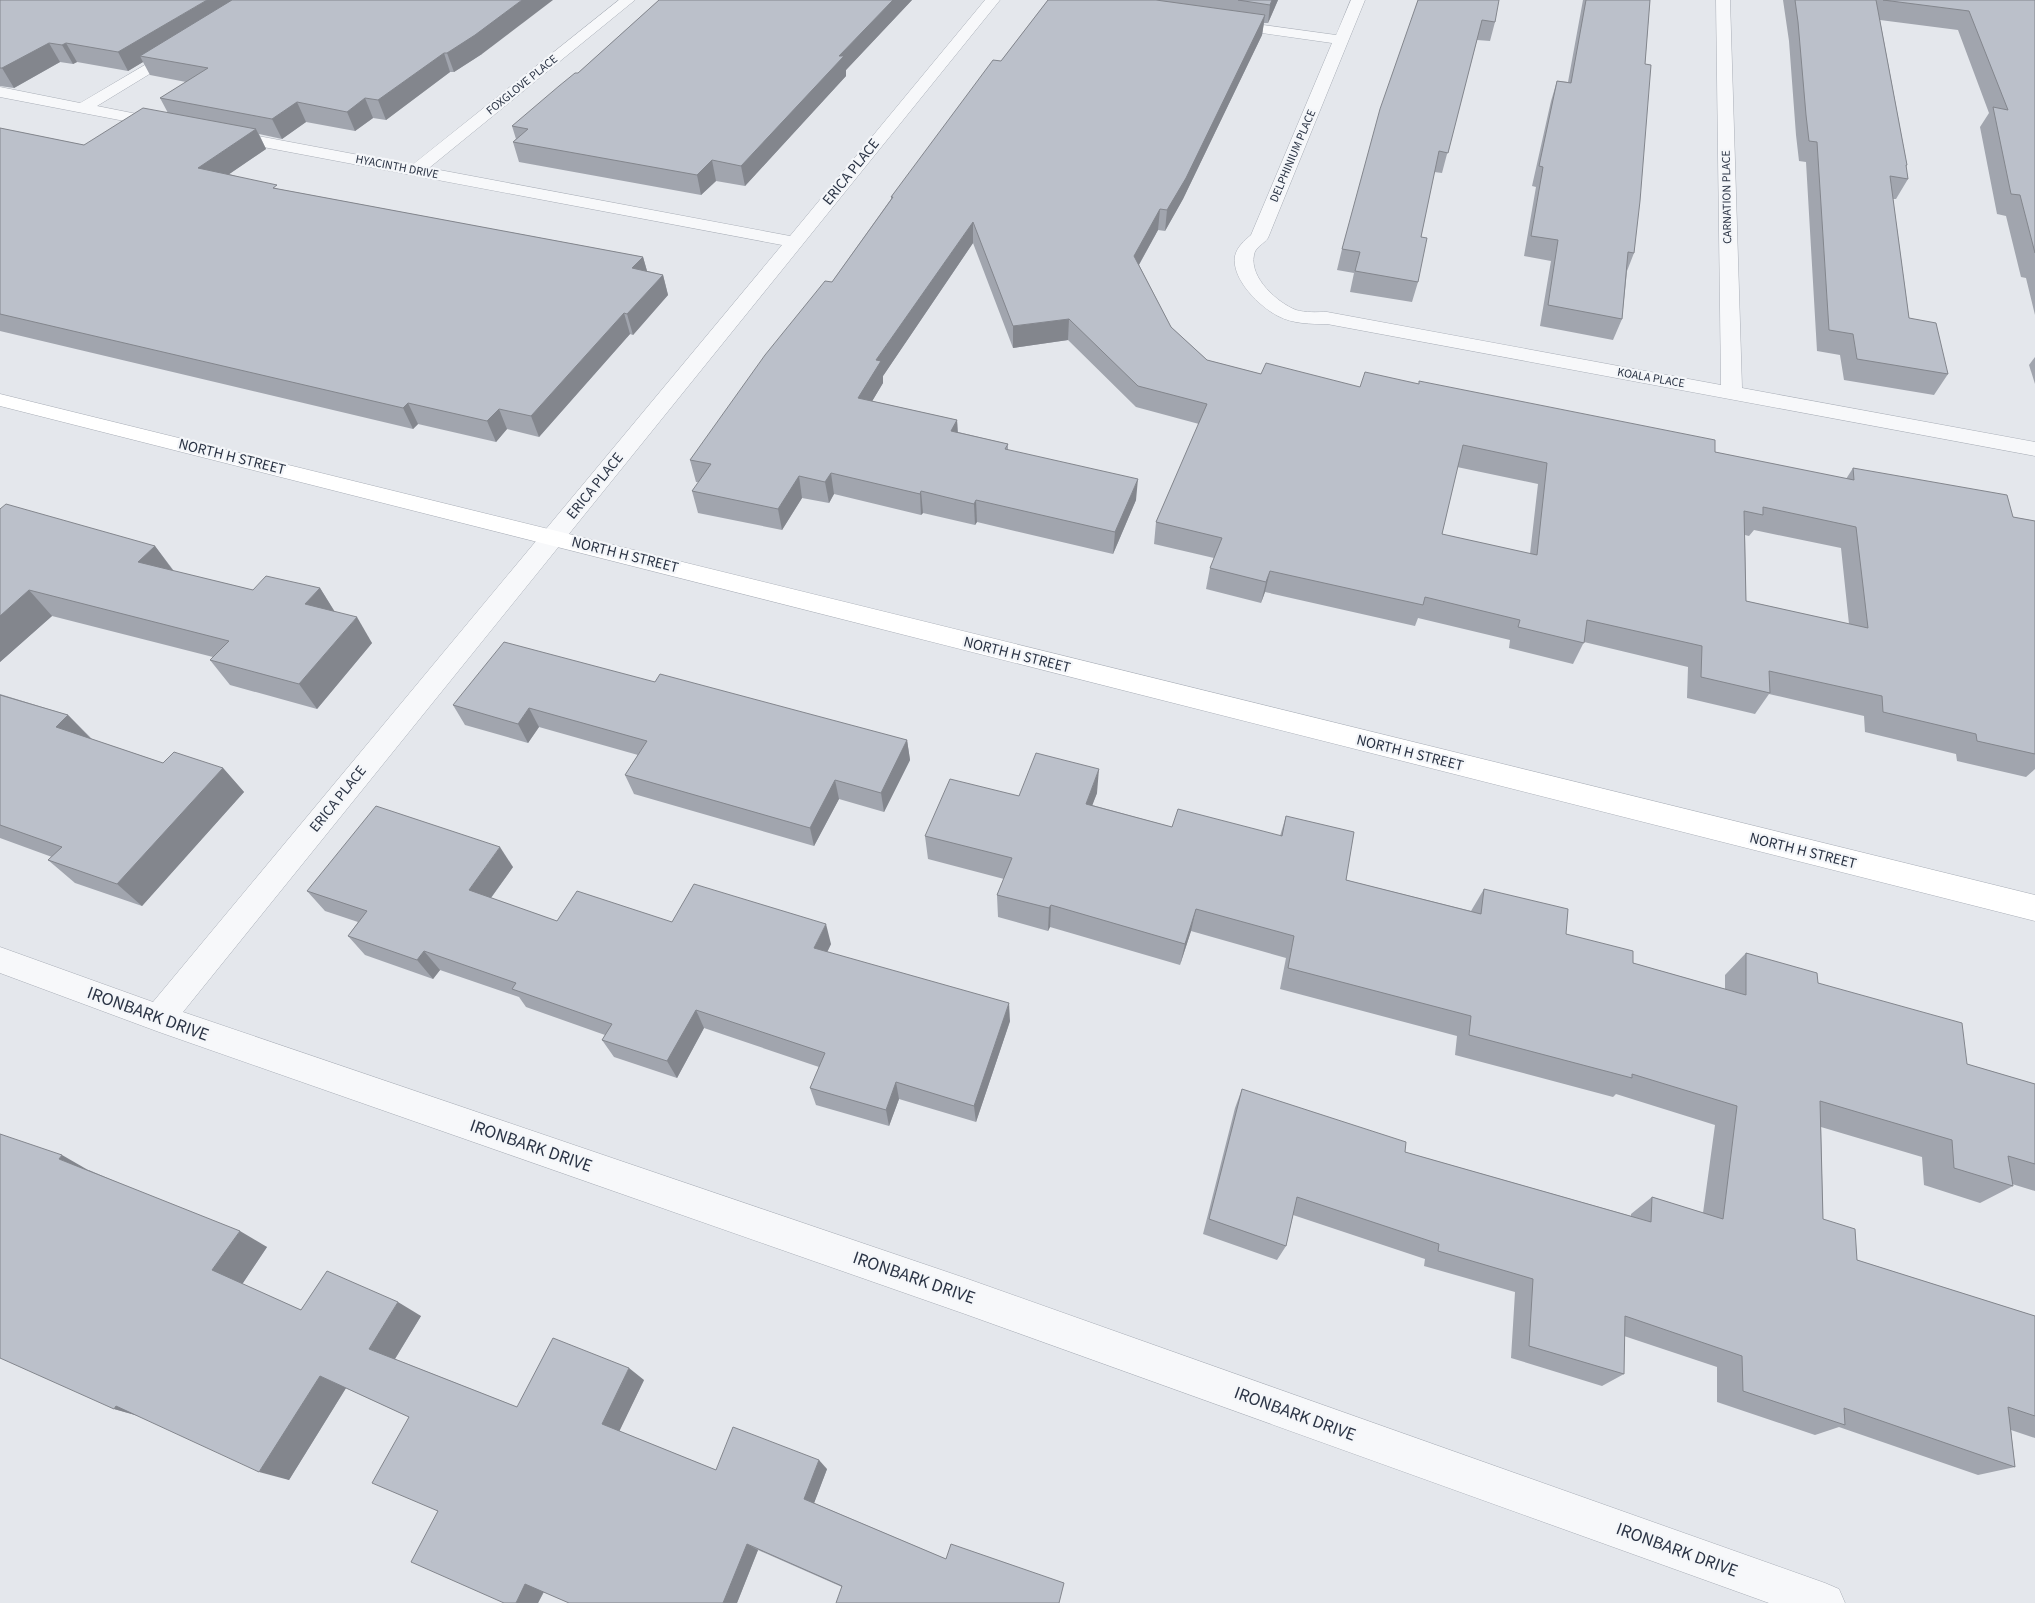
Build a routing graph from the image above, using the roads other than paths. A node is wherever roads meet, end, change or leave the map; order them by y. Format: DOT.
graph roads {
  1 [pos="628,0"];
  2 [pos="994,0"];
  3 [pos="1358,0"];
  4 [pos="1723,0"];
  5 [pos="1215,22"];
  6 [pos="1342,40"];
  7 [pos="193,41"];
  8 [pos="0,92"];
  9 [pos="82,108"];
  10 [pos="180,127"];
  11 [pos="209,132"];
  12 [pos="415,171"];
  13 [pos="794,242"];
  14 [pos="1271,302"];
  15 [pos="1732,393"];
  16 [pos="0,400"];
  17 [pos="2035,449"];
  18 [pos="553,536"];
  19 [pos="2035,908"];
  20 [pos="0,960"];
  21 [pos="159,1018"];
  22 [pos="1825,1603"];
  1 -- 12 [label="street, FOXGLOVE PLACE"];
  2 -- 13 [label="street, ERICA PLACE"];
  3 -- 6 [label="street, DELPHINIUM PLACE"];
  4 -- 15 [label="street, CARNATION PLACE"];
  5 -- 6 [label="street"];
  6 -- 14 [label="street, DELPHINIUM PLACE"];
  7 -- 9 [label="street"];
  8 -- 9 [label="street"];
  9 -- 10 [label="street"];
  11 -- 12 [label="street, HYACINTH DRIVE"];
  12 -- 13 [label="street, HYACINTH DRIVE"];
  13 -- 18 [label="street, ERICA PLACE"];
  14 -- 15 [label="street, KOALA PLACE"];
  15 -- 17 [label="street, KOALA PLACE"];
  16 -- 18 [label="street, NORTH H STREET"];
  18 -- 19 [label="street, NORTH H STREET"];
  18 -- 21 [label="street, ERICA PLACE"];
  20 -- 21 [label="street, IRONBARK DRIVE"];
  21 -- 22 [label="street, IRONBARK DRIVE"];
}
